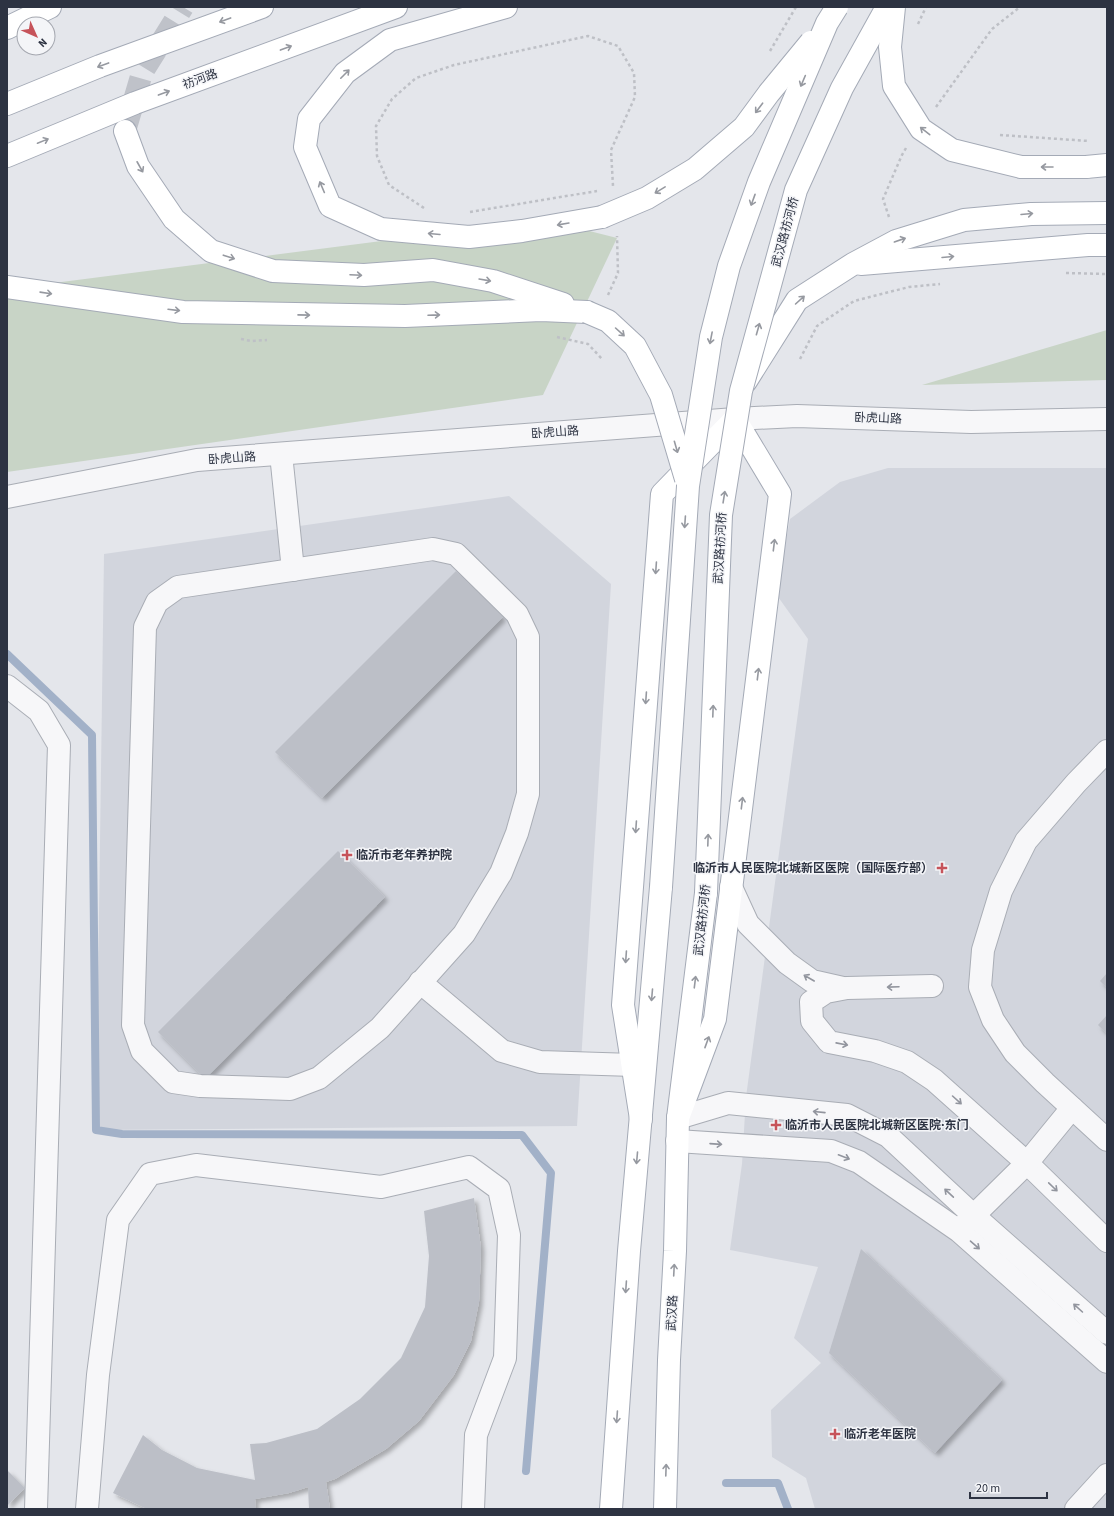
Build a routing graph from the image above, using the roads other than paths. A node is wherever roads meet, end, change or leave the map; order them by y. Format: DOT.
graph roads {
  1 [pos="50,7"];
  2 [pos="262,7"];
  3 [pos="396,7"];
  4 [pos="506,7"];
  5 [pos="887,7"];
  6 [pos="894,7"];
  7 [pos="832,15"];
  8 [pos="7,28"];
  9 [pos="7,104"];
  10 [pos="126,131"];
  11 [pos="7,156"];
  12 [pos="1097,166"];
  13 [pos="1107,213"];
  14 [pos="1107,245"];
  15 [pos="853,264"];
  16 [pos="7,287"];
  17 [pos="597,306"];
  18 [pos="740,391"];
  19 [pos="735,419"];
  20 [pos="1107,419"];
  21 [pos="281,454"];
  22 [pos="688,486"];
  23 [pos="7,497"];
  24 [pos="293,570"];
  25 [pos="7,686"];
  26 [pos="1107,751"];
  27 [pos="731,887"];
  28 [pos="420,982"];
  29 [pos="932,986"];
  30 [pos="847,988"];
  31 [pos="633,1065"];
  32 [pos="1072,1108"];
  33 [pos="678,1118"];
  34 [pos="641,1119"];
  35 [pos="1107,1140"];
  36 [pos="677,1141"];
  37 [pos="1027,1163"];
  38 [pos="966,1223"];
  39 [pos="1107,1241"];
  40 [pos="1107,1333"];
  41 [pos="1107,1362"];
  42 [pos="1107,1475"];
  43 [pos="36,1509"];
  44 [pos="87,1509"];
  45 [pos="473,1509"];
  46 [pos="611,1509"];
  47 [pos="664,1509"];
  48 [pos="1076,1509"];
  1 -- 8 [label="main road"];
  2 -- 9 [label="main road, one-way"];
  11 -- 3 [label="main road, 祊河路, one-way"];
  7 -- 4 [label="main road, one-way, bridge"];
  18 -- 5 [label="main road, 武汉路祊河桥, one-way, bridge"];
  12 -- 6 [label="main road, one-way, bridge"];
  7 -- 22 [label="main road, one-way, bridge"];
  10 -- 17 [label="main road, one-way"];
  15 -- 13 [label="main road, one-way"];
  15 -- 14 [label="main road, one-way"];
  18 -- 15 [label="main road, one-way, bridge"];
  16 -- 17 [label="main road, one-way"];
  17 -- 22 [label="main road, one-way, bridge"];
  33 -- 18 [label="main road, 武汉路祊河桥, one-way, bridge"];
  19 -- 20 [label="street, 卧虎山路"];
  19 -- 21 [label="street, 卧虎山路"];
  27 -- 19 [label="main road, one-way"];
  19 -- 31 [label="main road, one-way"];
  21 -- 23 [label="street, 卧虎山路"];
  21 -- 24 [label="street"];
  22 -- 34 [label="main road, one-way, bridge"];
  24 -- 28 [label="street"];
  24 -- 28 [label="street"];
  25 -- 43 [label="street"];
  26 -- 32 [label="street"];
  30 -- 27 [label="street, one-way"];
  33 -- 27 [label="main road, one-way"];
  28 -- 31 [label="street"];
  29 -- 30 [label="street, one-way"];
  30 -- 37 [label="street, one-way"];
  31 -- 34 [label="main road"];
  32 -- 35 [label="street"];
  32 -- 37 [label="street"];
  33 -- 36 [label="main road, 武汉路"];
  38 -- 33 [label="street, one-way"];
  34 -- 46 [label="main road, one-way"];
  36 -- 38 [label="street, one-way"];
  47 -- 36 [label="main road, 武汉路, one-way"];
  37 -- 38 [label="street"];
  37 -- 39 [label="street, one-way"];
  40 -- 38 [label="street, one-way"];
  38 -- 41 [label="street, one-way"];
  42 -- 48 [label="street"];
  44 -- 45 [label="street"];
}
